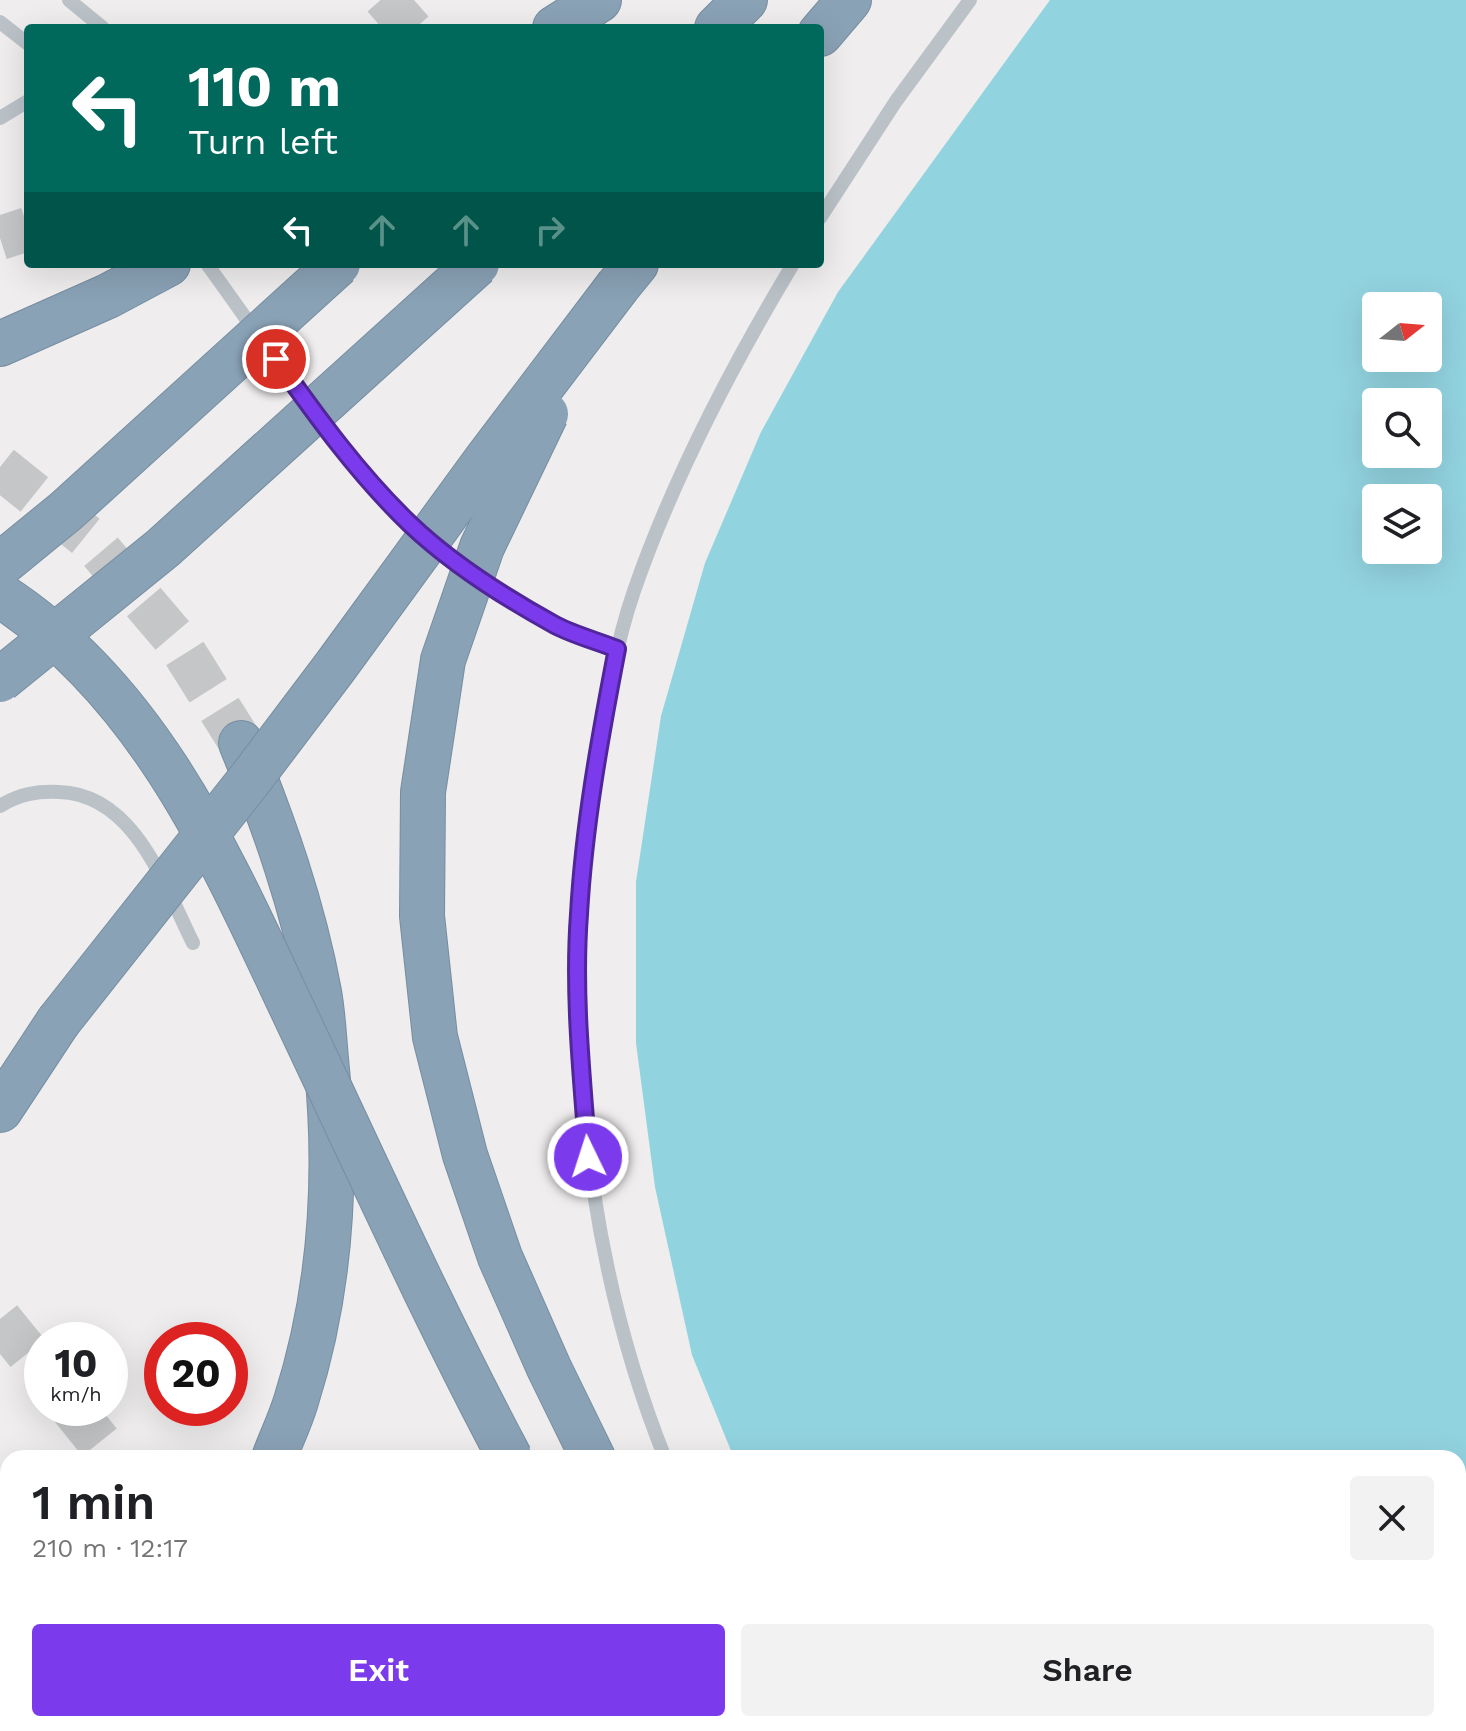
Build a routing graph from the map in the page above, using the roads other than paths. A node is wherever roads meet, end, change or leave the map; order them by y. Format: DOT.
graph roads {
  1 [pos="69,0"];
  2 [pos="599,0"];
  3 [pos="610,0"];
  4 [pos="745,0"];
  5 [pos="849,0"];
  6 [pos="970,0"];
  7 [pos="0,22"];
  8 [pos="98,24"];
  9 [pos="561,24"];
  10 [pos="586,24"];
  11 [pos="721,24"];
  12 [pos="824,29"];
  13 [pos="24,41"];
  14 [pos="24,103"];
  15 [pos="0,118"];
  16 [pos="824,212"];
  17 [pos="160,268"];
  18 [pos="210,268"];
  19 [pos="334,268"];
  20 [pos="473,268"];
  21 [pos="791,268"];
  22 [pos="627,275"];
  23 [pos="0,344"];
  24 [pos="0,565"];
  25 [pos="0,595"];
  26 [pos="617,649"];
  27 [pos="0,680"];
  28 [pos="241,743"];
  29 [pos="0,806"];
  30 [pos="193,943"];
  31 [pos="0,1110"];
  32 [pos="277,1450"];
  33 [pos="506,1450"];
  34 [pos="589,1450"];
  35 [pos="662,1450"];
  1 -- 8 [label="lane"];
  2 -- 9 [label="highway"];
  3 -- 10 [label="highway"];
  4 -- 11 [label="highway"];
  5 -- 12 [label="highway"];
  6 -- 16 [label="lane"];
  7 -- 13 [label="lane"];
  14 -- 15 [label="lane"];
  17 -- 23 [label="highway"];
  18 -- 26 [label="lane"];
  19 -- 24 [label="highway, bridge"];
  20 -- 27 [label="highway, bridge"];
  21 -- 26 [label="lane"];
  22 -- 31 [label="highway, bridge"];
  22 -- 34 [label="highway, bridge"];
  25 -- 33 [label="highway, bridge"];
  26 -- 35 [label="lane"];
  28 -- 32 [label="highway"];
  29 -- 30 [label="lane"];
}
